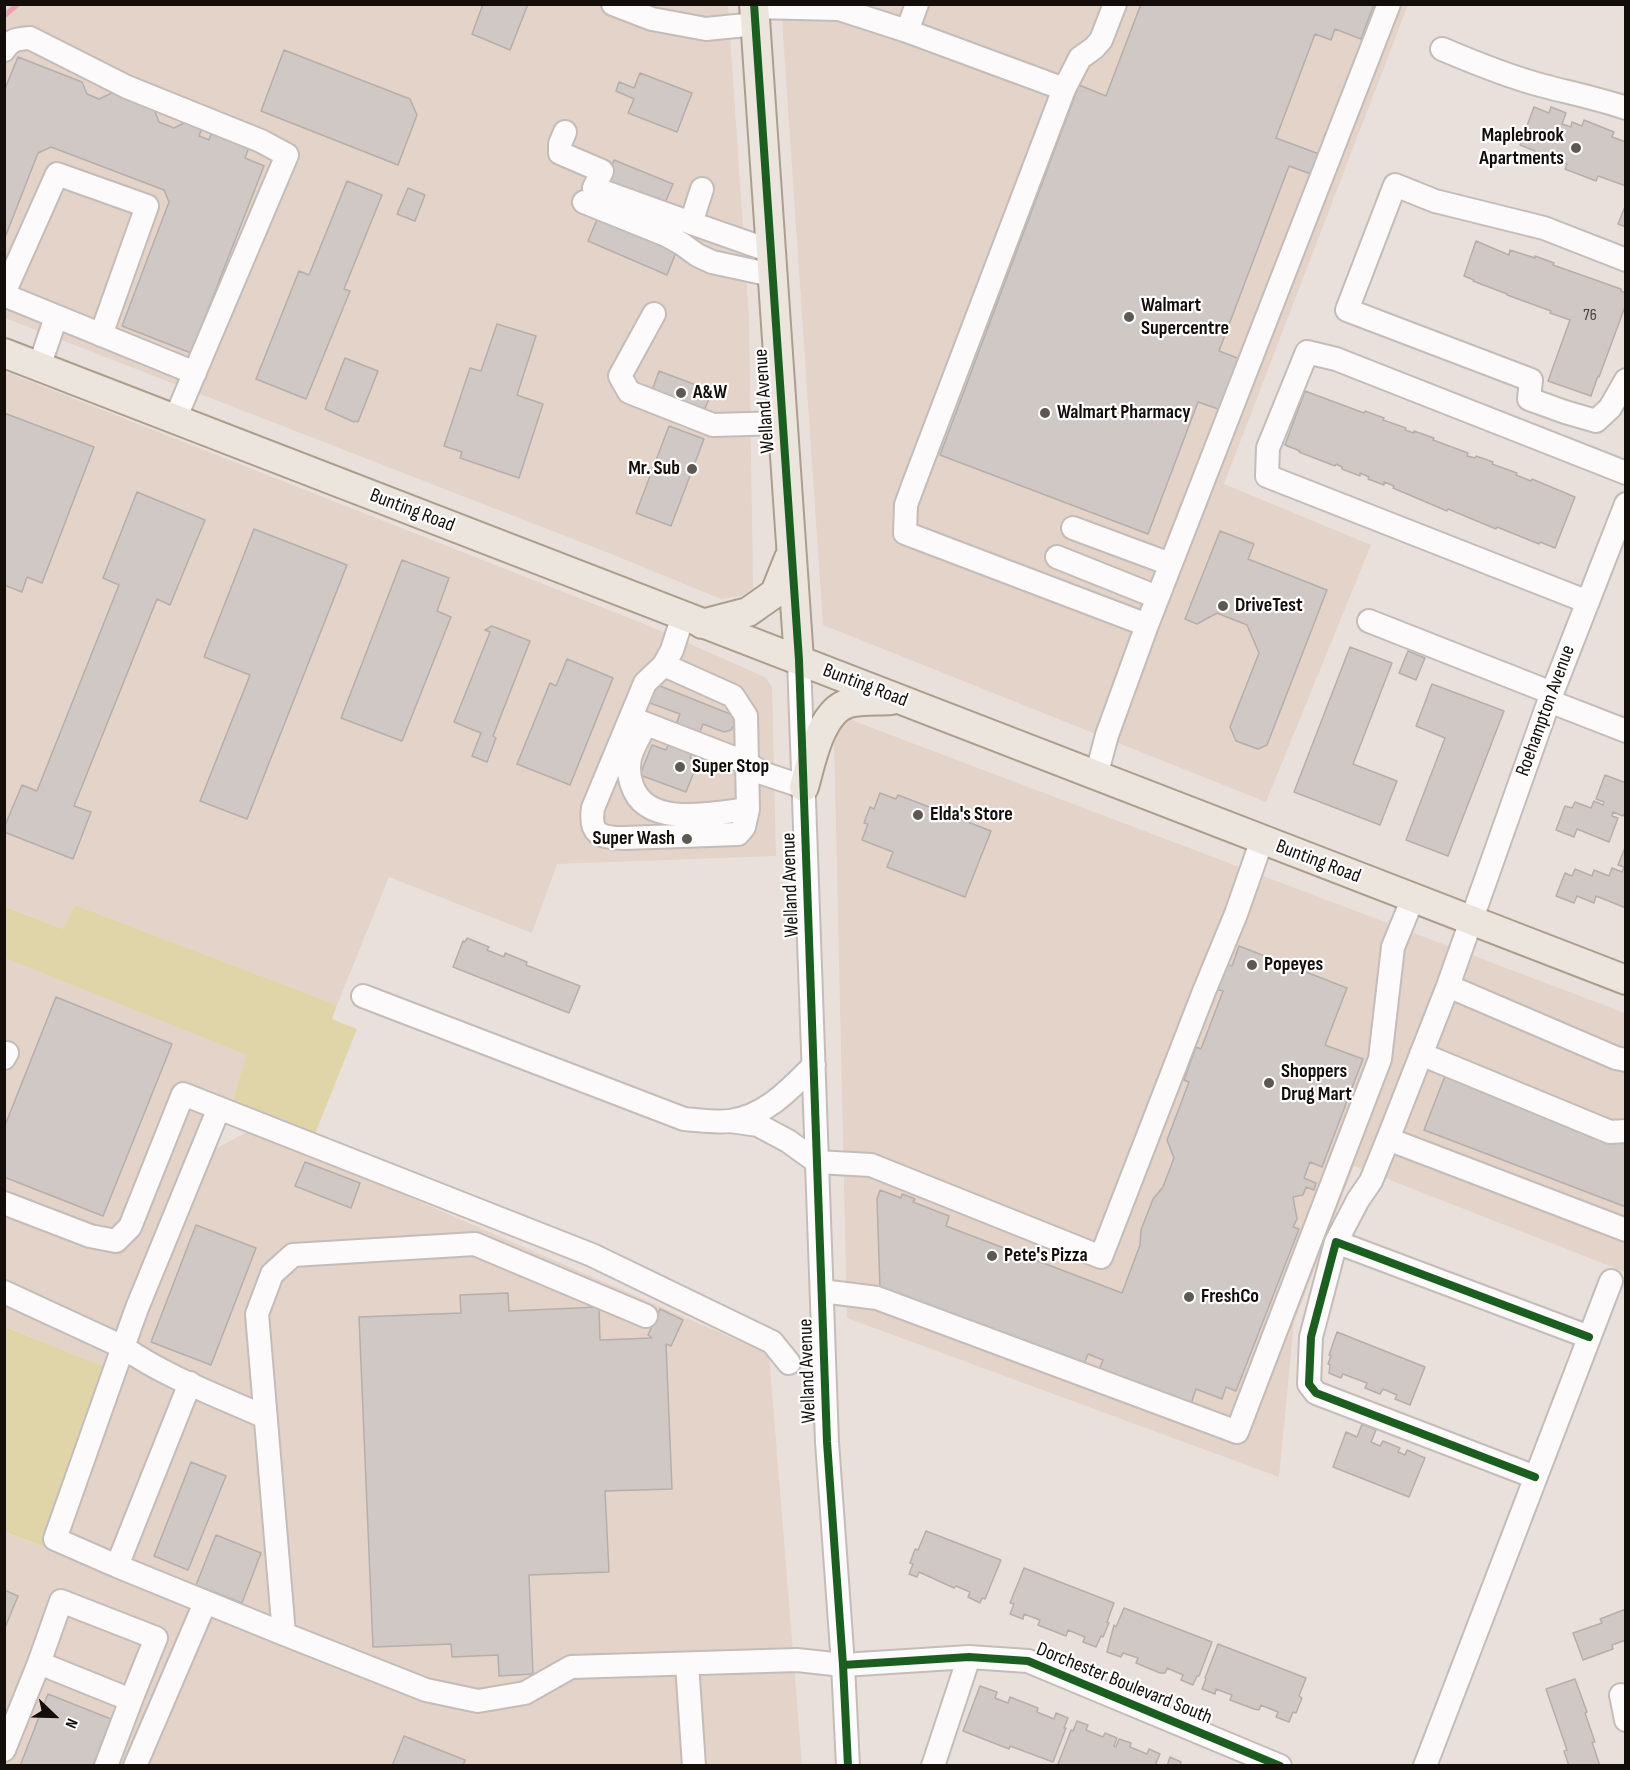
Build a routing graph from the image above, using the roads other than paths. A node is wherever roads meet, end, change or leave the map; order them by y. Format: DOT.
graph roads {
  1 [pos="613,4"];
  2 [pos="917,4"];
  3 [pos="1115,4"];
  4 [pos="1389,4"];
  5 [pos="755,12"];
  6 [pos="907,31"];
  7 [pos="1442,49"];
  8 [pos="4,50"];
  9 [pos="1064,88"];
  10 [pos="1626,108"];
  11 [pos="565,132"];
  12 [pos="702,189"];
  13 [pos="584,202"];
  14 [pos="691,223"];
  15 [pos="1626,260"];
  16 [pos="772,263"];
  17 [pos="4,294"];
  18 [pos="654,314"];
  19 [pos="56,317"];
  20 [pos="101,335"];
  21 [pos="4,353"];
  22 [pos="39,367"];
  23 [pos="195,373"];
  24 [pos="1626,380"];
  25 [pos="175,419"];
  26 [pos="783,423"];
  27 [pos="1626,473"];
  28 [pos="1626,504"];
  29 [pos="1073,528"];
  30 [pos="792,550"];
  31 [pos="1057,557"];
  32 [pos="1170,564"];
  33 [pos="1157,597"];
  34 [pos="1588,602"];
  35 [pos="692,620"];
  36 [pos="1369,621"];
  37 [pos="1147,625"];
  38 [pos="799,660"];
  39 [pos="664,665"];
  40 [pos="1550,697"];
  41 [pos="899,700"];
  42 [pos="638,721"];
  43 [pos="1626,730"];
  44 [pos="747,764"];
  45 [pos="1096,776"];
  46 [pos="804,787"];
  47 [pos="748,809"];
  48 [pos="1262,840"];
  49 [pos="1413,898"];
  50 [pos="1470,920"];
  51 [pos="1626,980"];
  52 [pos="1448,986"];
  53 [pos="363,996"];
  54 [pos="1421,1054"];
  55 [pos="1626,1060"];
  56 [pos="814,1065"];
  57 [pos="219,1108"];
  58 [pos="730,1121"];
  59 [pos="1626,1131"];
  60 [pos="1388,1139"];
  61 [pos="817,1162"];
  62 [pos="4,1203"];
  63 [pos="1626,1230"];
  64 [pos="1336,1242"];
  65 [pos="1611,1281"];
  66 [pos="822,1291"];
  67 [pos="4,1292"];
  68 [pos="646,1316"];
  69 [pos="1589,1337"];
  70 [pos="123,1347"];
  71 [pos="789,1363"];
  72 [pos="190,1383"];
  73 [pos="265,1417"];
  74 [pos="1535,1478"];
  75 [pos="117,1566"];
  76 [pos="205,1603"];
  77 [pos="284,1634"];
  78 [pos="969,1657"];
  79 [pos="39,1663"];
  80 [pos="687,1664"];
  81 [pos="843,1665"];
  82 [pos="1621,1695"];
  83 [pos="131,1700"];
  84 [pos="1626,1720"];
  85 [pos="4,1750"];
  86 [pos="106,1766"];
  87 [pos="135,1766"];
  88 [pos="694,1766"];
  89 [pos="848,1766"];
  90 [pos="933,1766"];
  91 [pos="1280,1766"];
  92 [pos="1425,1766"];
  1 -- 5 [label="street"];
  2 -- 6 [label="street"];
  3 -- 9 [label="street"];
  4 -- 32 [label="street"];
  5 -- 6 [label="street"];
  5 -- 16 [label="main road, Welland Avenue"];
  6 -- 9 [label="street"];
  7 -- 10 [label="street"];
  8 -- 23 [label="street"];
  9 -- 37 [label="street"];
  11 -- 14 [label="street"];
  12 -- 14 [label="street"];
  13 -- 16 [label="street"];
  14 -- 16 [label="street"];
  15 -- 24 [label="street"];
  16 -- 26 [label="main road, Welland Avenue"];
  17 -- 19 [label="street"];
  17 -- 20 [label="street"];
  18 -- 26 [label="street"];
  19 -- 20 [label="street"];
  19 -- 22 [label="street"];
  20 -- 23 [label="street"];
  21 -- 22 [label="main road, Bunting Road"];
  22 -- 25 [label="main road, Bunting Road"];
  23 -- 25 [label="street"];
  25 -- 35 [label="main road, Bunting Road"];
  26 -- 30 [label="main road, Welland Avenue"];
  27 -- 34 [label="street"];
  28 -- 34 [label="street, Roehampton Avenue"];
  29 -- 32 [label="street"];
  30 -- 35 [label="main road"];
  30 -- 38 [label="main road, Welland Avenue"];
  31 -- 33 [label="street"];
  32 -- 33 [label="street"];
  33 -- 37 [label="street"];
  34 -- 40 [label="street, Roehampton Avenue"];
  35 -- 38 [label="main road, Bunting Road"];
  35 -- 39 [label="street"];
  36 -- 40 [label="street"];
  37 -- 45 [label="street"];
  38 -- 41 [label="main road, Bunting Road"];
  38 -- 46 [label="street, Welland Avenue"];
  39 -- 42 [label="street"];
  39 -- 44 [label="street"];
  40 -- 43 [label="street"];
  40 -- 50 [label="street, Roehampton Avenue"];
  41 -- 45 [label="main road, Bunting Road"];
  41 -- 46 [label="main road"];
  42 -- 44 [label="street"];
  42 -- 47 [label="street"];
  42 -- 47 [label="street"];
  44 -- 46 [label="street"];
  44 -- 47 [label="street"];
  45 -- 48 [label="main road, Bunting Road"];
  46 -- 56 [label="street, Welland Avenue"];
  48 -- 49 [label="main road, Bunting Road"];
  48 -- 61 [label="street"];
  49 -- 50 [label="main road, Bunting Road"];
  49 -- 66 [label="street"];
  50 -- 51 [label="main road, Bunting Road"];
  50 -- 52 [label="street, Roehampton Avenue"];
  52 -- 54 [label="street, Roehampton Avenue"];
  52 -- 55 [label="street"];
  53 -- 58 [label="street"];
  54 -- 59 [label="street"];
  54 -- 60 [label="street, Roehampton Avenue"];
  56 -- 58 [label="street"];
  56 -- 61 [label="street, Welland Avenue"];
  57 -- 62 [label="street"];
  57 -- 70 [label="street"];
  57 -- 71 [label="street"];
  58 -- 61 [label="street"];
  60 -- 63 [label="street"];
  60 -- 64 [label="street, Roehampton Avenue"];
  61 -- 66 [label="street, Welland Avenue"];
  64 -- 69 [label="street"];
  64 -- 74 [label="street, Roehampton Avenue"];
  65 -- 69 [label="street"];
  66 -- 81 [label="street, Welland Avenue"];
  67 -- 70 [label="street"];
  68 -- 73 [label="street"];
  69 -- 74 [label="street"];
  70 -- 72 [label="street"];
  70 -- 75 [label="street, Dorchester Boulevard South"];
  72 -- 73 [label="street"];
  72 -- 75 [label="street"];
  73 -- 77 [label="street"];
  74 -- 92 [label="street"];
  75 -- 76 [label="street, Dorchester Boulevard South"];
  76 -- 77 [label="street, Dorchester Boulevard South"];
  76 -- 87 [label="street"];
  77 -- 80 [label="street, Dorchester Boulevard South"];
  78 -- 81 [label="street, Dorchester Boulevard South"];
  78 -- 90 [label="street"];
  78 -- 91 [label="street, Dorchester Boulevard South"];
  79 -- 83 [label="street"];
  79 -- 83 [label="street"];
  79 -- 85 [label="street"];
  80 -- 81 [label="street, Dorchester Boulevard South"];
  80 -- 88 [label="street"];
  81 -- 89 [label="street, Welland Avenue"];
  82 -- 84 [label="street"];
  83 -- 86 [label="street"];
}
